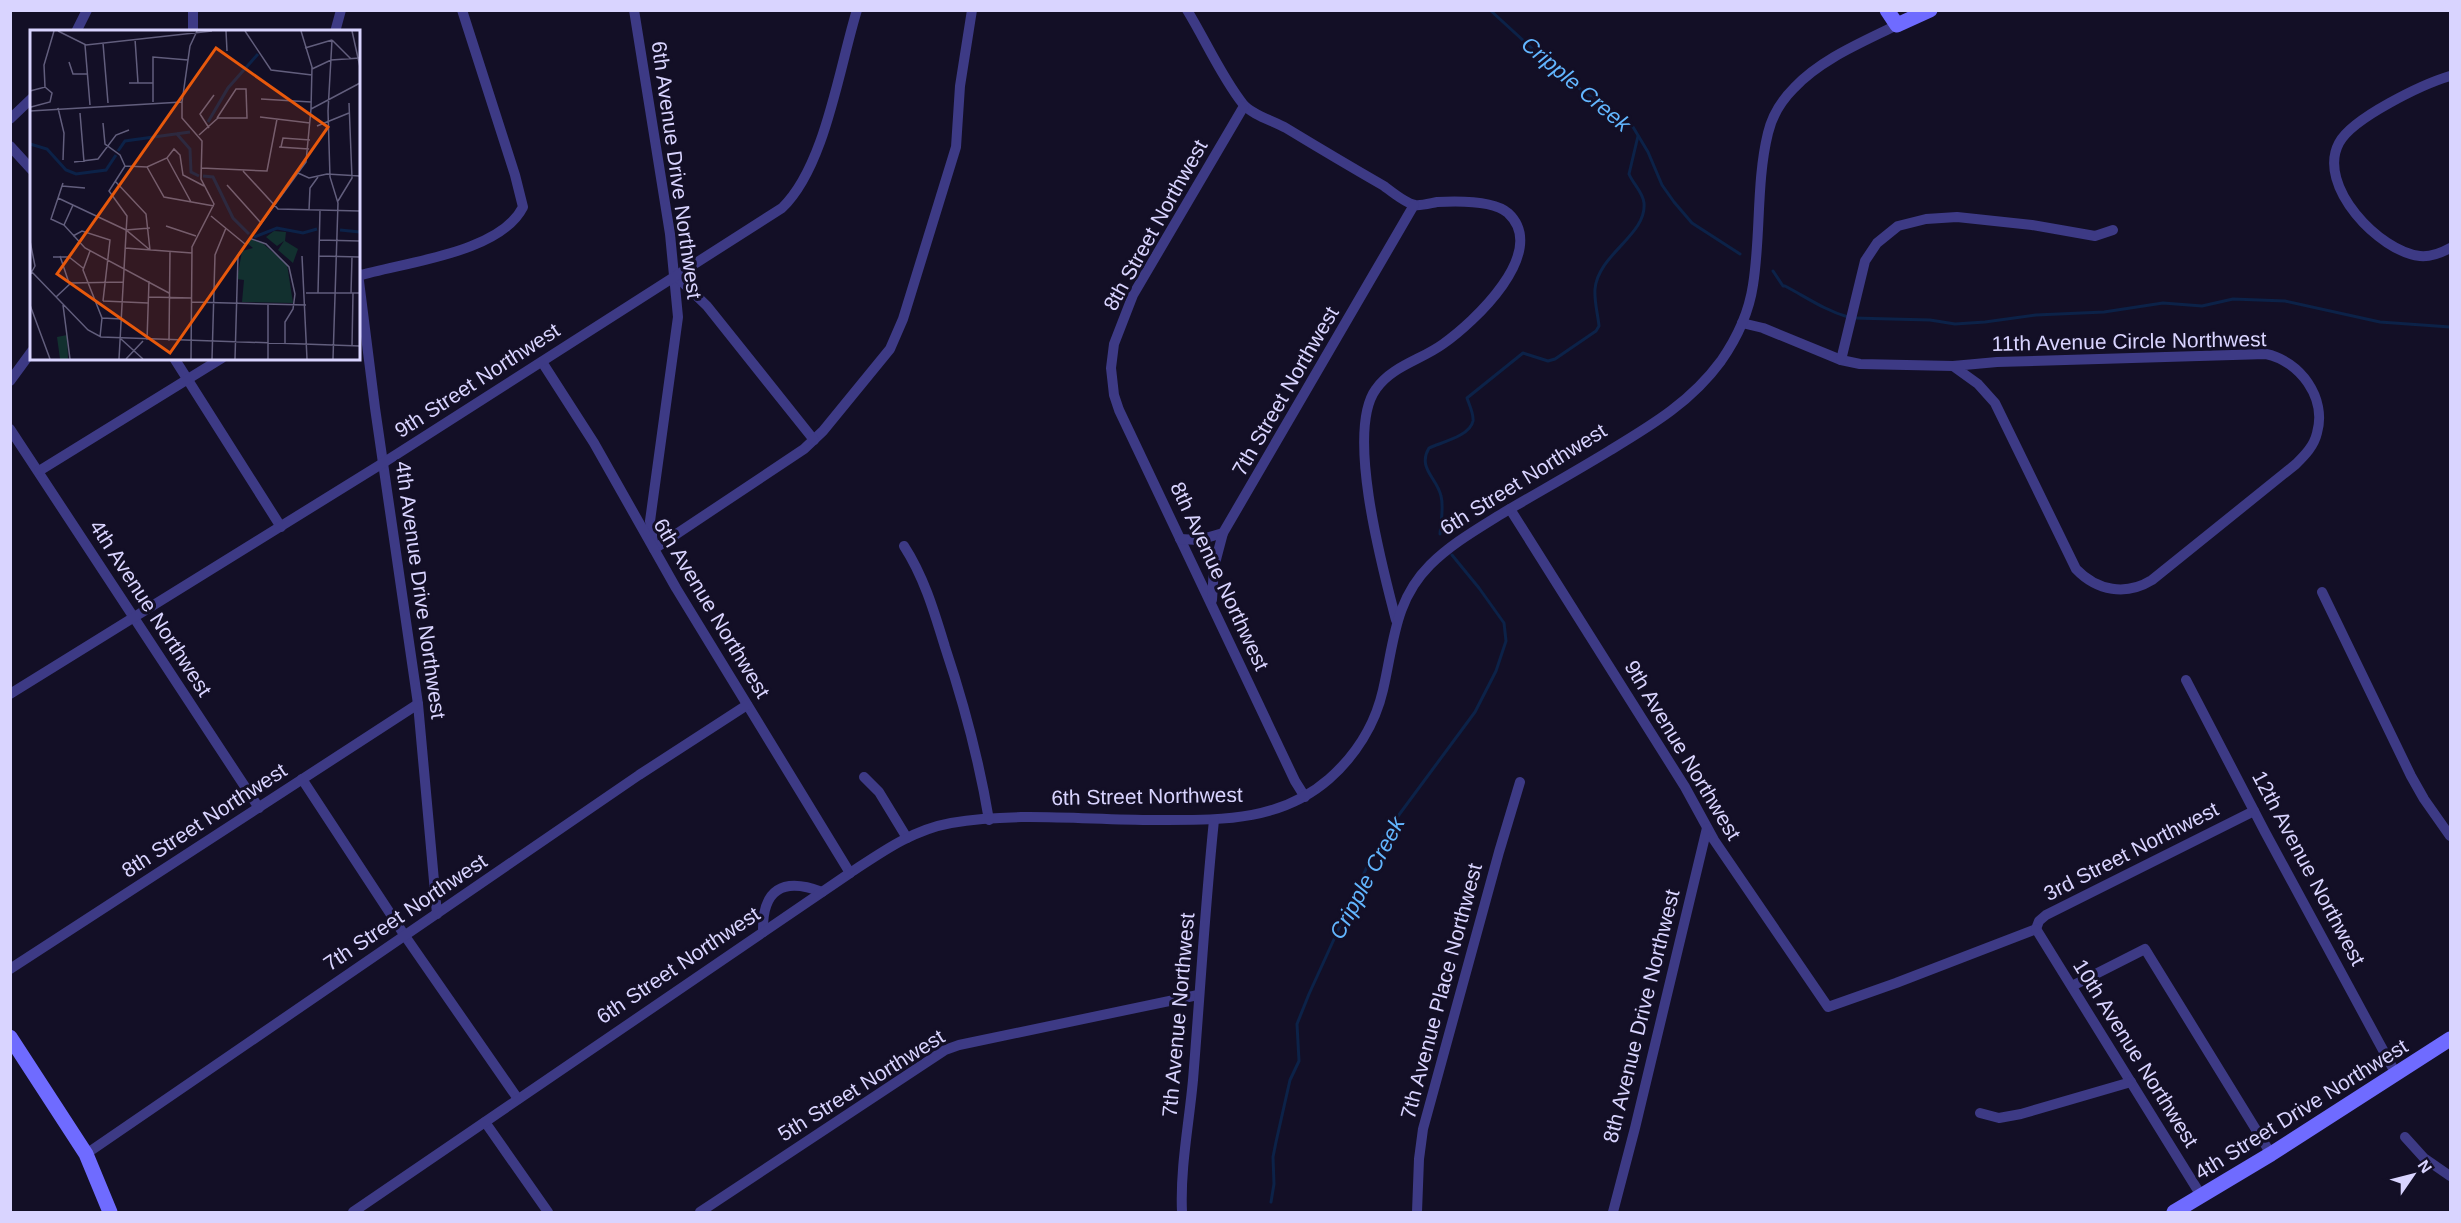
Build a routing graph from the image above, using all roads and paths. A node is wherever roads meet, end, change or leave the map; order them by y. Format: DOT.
graph roads {
  1 [pos="87,10"];
  2 [pos="194,10"];
  3 [pos="341,10"];
  4 [pos="462,10"];
  5 [pos="634,10"];
  6 [pos="858,10"];
  7 [pos="972,10"];
  8 [pos="1187,10"];
  9 [pos="1887,10"];
  10 [pos="1930,10"];
  11 [pos="1897,25"];
  12 [pos="77,30"];
  13 [pos="193,30"];
  14 [pos="336,30"];
  15 [pos="2451,76"];
  16 [pos="30,100"];
  17 [pos="1244,106"];
  18 [pos="10,119"];
  19 [pos="10,147"];
  20 [pos="30,168"];
  21 [pos="1414,205"];
  22 [pos="2113,230"];
  23 [pos="2451,248"];
  24 [pos="360,275"];
  25 [pos="676,276"];
  26 [pos="360,283"];
  27 [pos="1742,322"];
  28 [pos="30,354"];
  29 [pos="175,360"];
  30 [pos="219,360"];
  31 [pos="1841,360"];
  32 [pos="542,362"];
  33 [pos="1953,366"];
  34 [pos="1111,368"];
  35 [pos="187,380"];
  36 [pos="10,381"];
  37 [pos="10,429"];
  38 [pos="814,440"];
  39 [pos="383,463"];
  40 [pos="39,471"];
  41 [pos="1510,509"];
  42 [pos="281,527"];
  43 [pos="1223,533"];
  44 [pos="1180,539"];
  45 [pos="904,546"];
  46 [pos="654,549"];
  47 [pos="2322,592"];
  48 [pos="1212,604"];
  49 [pos="134,619"];
  50 [pos="1396,620"];
  51 [pos="2186,680"];
  52 [pos="10,694"];
  53 [pos="418,704"];
  54 [pos="747,705"];
  55 [pos="864,777"];
  56 [pos="302,779"];
  57 [pos="1520,782"];
  58 [pos="1305,797"];
  59 [pos="259,808"];
  60 [pos="2254,811"];
  61 [pos="989,820"];
  62 [pos="1214,820"];
  63 [pos="1707,828"];
  64 [pos="2451,836"];
  65 [pos="907,838"];
  66 [pos="850,873"];
  67 [pos="822,892"];
  68 [pos="437,914"];
  69 [pos="2036,929"];
  70 [pos="763,933"];
  71 [pos="405,936"];
  72 [pos="10,969"];
  73 [pos="2072,986"];
  74 [pos="1198,995"];
  75 [pos="1828,1007"];
  76 [pos="10,1037"];
  77 [pos="2451,1040"];
  78 [pos="2397,1074"];
  79 [pos="2131,1082"];
  80 [pos="518,1099"];
  81 [pos="1980,1113"];
  82 [pos="485,1122"];
  83 [pos="2405,1137"];
  84 [pos="86,1154"];
  85 [pos="2271,1154"];
  86 [pos="2451,1176"];
  87 [pos="2202,1197"];
  88 [pos="110,1212"];
  89 [pos="353,1212"];
  90 [pos="548,1212"];
  91 [pos="700,1212"];
  92 [pos="1182,1212"];
  93 [pos="1417,1212"];
  94 [pos="1613,1212"];
  95 [pos="2174,1212"];
  1 -- 12 [label="street"];
  2 -- 13 [label="street"];
  3 -- 14 [label="street"];
  4 -- 24 [label="street"];
  5 -- 25 [label="street, 6th Avenue Drive Northwest"];
  6 -- 25 [label="street, 9th Street Northwest"];
  7 -- 38 [label="street"];
  8 -- 17 [label="street"];
  9 -- 11 [label="main road"];
  10 -- 11 [label="main road, 6th Street Northwest"];
  11 -- 27 [label="street, 6th Street Northwest"];
  15 -- 23 [label="street"];
  16 -- 18 [label="street"];
  17 -- 21 [label="street"];
  17 -- 34 [label="street, 8th Street Northwest"];
  19 -- 20 [label="street"];
  21 -- 43 [label="street, 7th Street Northwest"];
  21 -- 50 [label="street"];
  22 -- 31 [label="street"];
  25 -- 32 [label="street, 9th Street Northwest"];
  25 -- 38 [label="street"];
  25 -- 46 [label="street, 6th Avenue Drive Northwest"];
  26 -- 39 [label="street, 4th Avenue Drive Northwest"];
  27 -- 31 [label="street, 11th Avenue Circle Northwest"];
  27 -- 41 [label="street, 6th Street Northwest"];
  28 -- 36 [label="street"];
  29 -- 35 [label="street"];
  30 -- 35 [label="street"];
  31 -- 33 [label="street, 11th Avenue Circle Northwest"];
  32 -- 39 [label="street, 9th Street Northwest"];
  32 -- 46 [label="street, 6th Avenue Northwest"];
  33 -- 33 [label="street, 11th Avenue Circle Northwest"];
  34 -- 44 [label="street, 8th Avenue Northwest"];
  35 -- 40 [label="street"];
  35 -- 42 [label="street"];
  37 -- 40 [label="street, 4th Avenue Northwest"];
  38 -- 46 [label="street"];
  39 -- 42 [label="street, 9th Street Northwest"];
  39 -- 53 [label="street, 4th Avenue Drive Northwest"];
  40 -- 49 [label="street, 4th Avenue Northwest"];
  41 -- 50 [label="street, 6th Street Northwest"];
  41 -- 63 [label="street, 9th Avenue Northwest"];
  42 -- 49 [label="street, 9th Street Northwest"];
  43 -- 44 [label="street"];
  43 -- 48 [label="street, 7th Street Northwest"];
  44 -- 48 [label="street, 8th Avenue Northwest"];
  45 -- 61 [label="street"];
  46 -- 54 [label="street, 6th Avenue Northwest"];
  47 -- 64 [label="street"];
  48 -- 58 [label="street, 8th Avenue Northwest"];
  49 -- 52 [label="street, 9th Street Northwest"];
  49 -- 59 [label="street, 4th Avenue Northwest"];
  50 -- 58 [label="street, 6th Street Northwest"];
  51 -- 60 [label="street, 12th Avenue Northwest"];
  53 -- 56 [label="street, 8th Street Northwest"];
  53 -- 68 [label="street, 4th Avenue Drive Northwest"];
  54 -- 66 [label="street, 6th Avenue Northwest"];
  54 -- 68 [label="street, 7th Street Northwest"];
  55 -- 65 [label="street"];
  56 -- 59 [label="street, 8th Street Northwest"];
  56 -- 71 [label="street"];
  57 -- 93 [label="street, 7th Avenue Place Northwest"];
  58 -- 62 [label="street, 6th Street Northwest"];
  59 -- 72 [label="street, 8th Street Northwest"];
  60 -- 69 [label="street, 3rd Street Northwest"];
  60 -- 78 [label="street, 12th Avenue Northwest"];
  61 -- 62 [label="street, 6th Street Northwest"];
  61 -- 65 [label="street, 6th Street Northwest"];
  62 -- 74 [label="street, 7th Avenue Northwest"];
  63 -- 75 [label="street, 9th Avenue Northwest"];
  63 -- 94 [label="street, 8th Avenue Drive Northwest"];
  65 -- 66 [label="street, 6th Street Northwest"];
  66 -- 67 [label="street, 6th Street Northwest"];
  67 -- 70 [label="street, 6th Street Northwest"];
  67 -- 70 [label="street"];
  68 -- 71 [label="street, 7th Street Northwest"];
  69 -- 73 [label="street, 10th Avenue Northwest"];
  69 -- 75 [label="street, 3rd Street Northwest"];
  70 -- 80 [label="street, 6th Street Northwest"];
  71 -- 80 [label="street"];
  71 -- 84 [label="street, 7th Street Northwest"];
  73 -- 79 [label="street, 10th Avenue Northwest"];
  73 -- 85 [label="street"];
  74 -- 91 [label="street, 5th Street Northwest"];
  74 -- 92 [label="street, 7th Avenue Northwest"];
  76 -- 84 [label="main road"];
  77 -- 78 [label="main road, 4th Street Drive Northwest"];
  78 -- 85 [label="main road, 4th Street Drive Northwest"];
  79 -- 81 [label="street"];
  79 -- 87 [label="street, 10th Avenue Northwest"];
  80 -- 82 [label="street, 6th Street Northwest"];
  82 -- 89 [label="street, 6th Street Northwest"];
  82 -- 90 [label="street"];
  83 -- 86 [label="street"];
  84 -- 88 [label="main road"];
  85 -- 87 [label="main road, 4th Street Drive Northwest"];
  87 -- 95 [label="main road, 4th Street Drive Northwest"];
}
